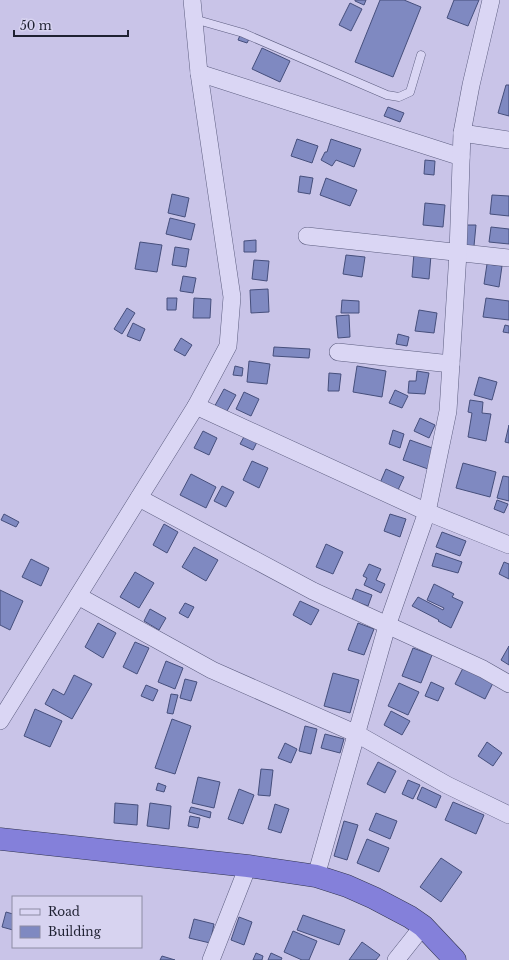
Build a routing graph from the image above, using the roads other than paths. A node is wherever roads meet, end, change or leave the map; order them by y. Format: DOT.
graph roads {
  1 [pos="192,0"];
  2 [pos="491,0"];
  3 [pos="194,19"];
  4 [pos="422,55"];
  5 [pos="199,73"];
  6 [pos="462,134"];
  7 [pos="509,140"];
  8 [pos="461,157"];
  9 [pos="307,236"];
  10 [pos="458,253"];
  11 [pos="509,258"];
  12 [pos="338,352"];
  13 [pos="451,364"];
  14 [pos="196,406"];
  15 [pos="139,498"];
  16 [pos="427,512"];
  17 [pos="509,545"];
  18 [pos="78,596"];
  19 [pos="388,626"];
  20 [pos="509,684"];
  21 [pos="0,721"];
  22 [pos="356,734"];
  23 [pos="509,815"];
  24 [pos="0,839"];
  25 [pos="248,866"];
  26 [pos="316,876"];
  27 [pos="423,926"];
  28 [pos="211,960"];
  29 [pos="396,960"];
  30 [pos="455,960"];
  1 -- 3 [label="street"];
  2 -- 6 [label="street"];
  3 -- 4 [label="lane"];
  3 -- 5 [label="street"];
  5 -- 8 [label="street"];
  5 -- 14 [label="street"];
  6 -- 7 [label="street"];
  6 -- 8 [label="street"];
  8 -- 10 [label="street"];
  9 -- 10 [label="street"];
  10 -- 11 [label="street"];
  10 -- 13 [label="street"];
  12 -- 13 [label="street"];
  13 -- 16 [label="street"];
  14 -- 15 [label="street"];
  14 -- 16 [label="street"];
  15 -- 18 [label="street"];
  15 -- 19 [label="street"];
  16 -- 17 [label="street"];
  16 -- 19 [label="street"];
  18 -- 21 [label="street"];
  18 -- 22 [label="street"];
  19 -- 20 [label="street"];
  19 -- 22 [label="street"];
  22 -- 23 [label="street"];
  22 -- 26 [label="street"];
  24 -- 25 [label="highway"];
  25 -- 26 [label="highway"];
  25 -- 28 [label="street"];
  26 -- 27 [label="highway"];
  27 -- 29 [label="street"];
  27 -- 30 [label="highway"];
}
